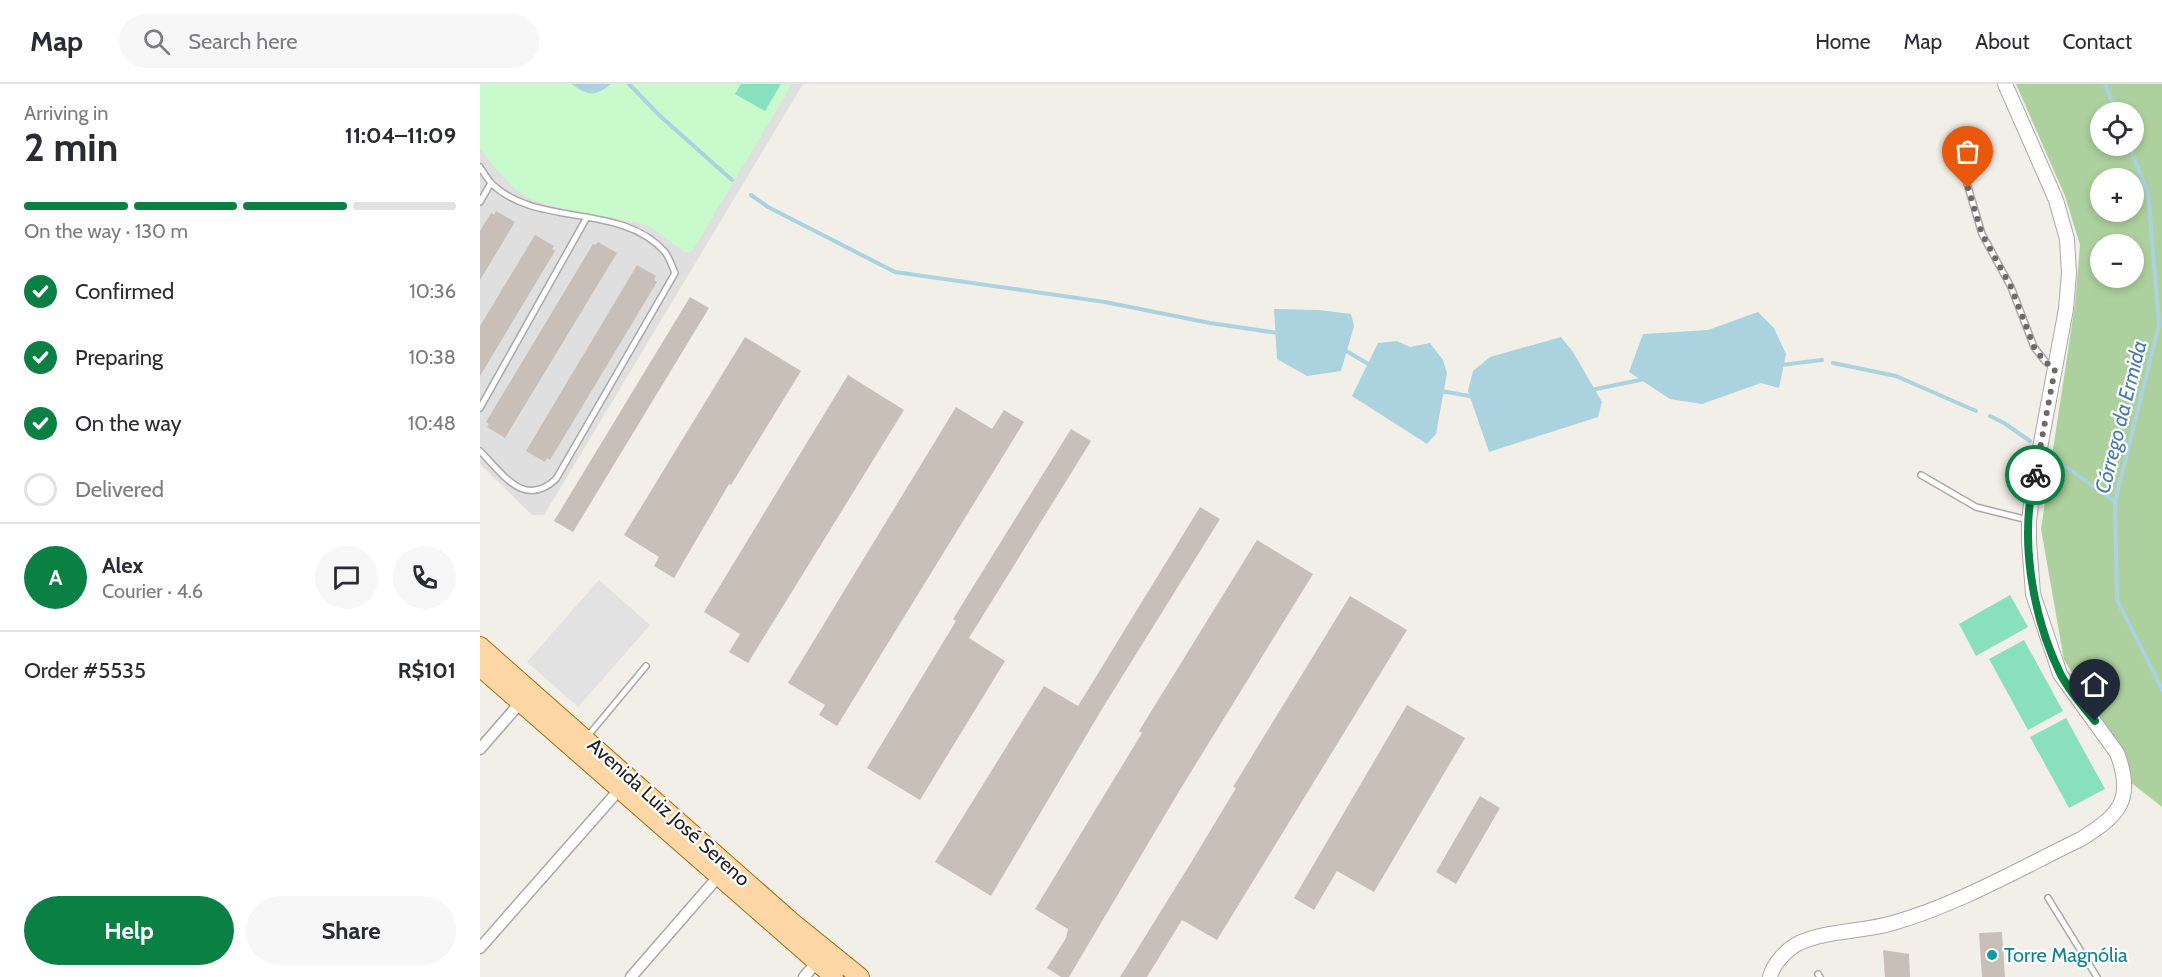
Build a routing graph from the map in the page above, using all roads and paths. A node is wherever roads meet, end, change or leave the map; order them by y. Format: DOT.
graph roads {
  1 [pos="2005,84"];
  2 [pos="1954,143"];
  3 [pos="480,167"];
  4 [pos="491,183"];
  5 [pos="480,202"];
  6 [pos="587,217"];
  7 [pos="2055,369"];
  8 [pos="480,408"];
  9 [pos="480,451"];
  10 [pos="1921,475"];
  11 [pos="2029,521"];
  12 [pos="480,646"];
  13 [pos="646,666"];
  14 [pos="480,668"];
  15 [pos="520,703"];
  16 [pos="586,738"];
  17 [pos="480,749"];
  18 [pos="619,790"];
  19 [pos="718,877"];
  20 [pos="2048,898"];
  21 [pos="480,948"];
  22 [pos="817,962"];
  23 [pos="631,977"];
  24 [pos="804,977"];
  25 [pos="834,977"];
  26 [pos="860,977"];
  27 [pos="1770,977"];
  28 [pos="2097,977"];
  1 -- 7 [label="street"];
  2 -- 7 [label="lane"];
  3 -- 4 [label="lane"];
  4 -- 5 [label="lane"];
  4 -- 6 [label="lane"];
  6 -- 8 [label="lane"];
  6 -- 9 [label="lane"];
  7 -- 11 [label="street"];
  10 -- 11 [label="lane"];
  11 -- 27 [label="street"];
  12 -- 16 [label="main road, Avenida Luiz José Sereno"];
  13 -- 16 [label="lane"];
  14 -- 15 [label="main road, Avenida Luiz José Sereno"];
  15 -- 17 [label="street"];
  15 -- 18 [label="main road, Avenida Luiz José Sereno"];
  16 -- 26 [label="main road, Avenida Luiz José Sereno"];
  18 -- 19 [label="main road, Avenida Luiz José Sereno"];
  18 -- 21 [label="street"];
  19 -- 22 [label="main road, Avenida Luiz José Sereno"];
  19 -- 23 [label="street"];
  20 -- 28 [label="lane"];
  22 -- 24 [label="street"];
  22 -- 25 [label="main road, Avenida Luiz José Sereno"];
}
